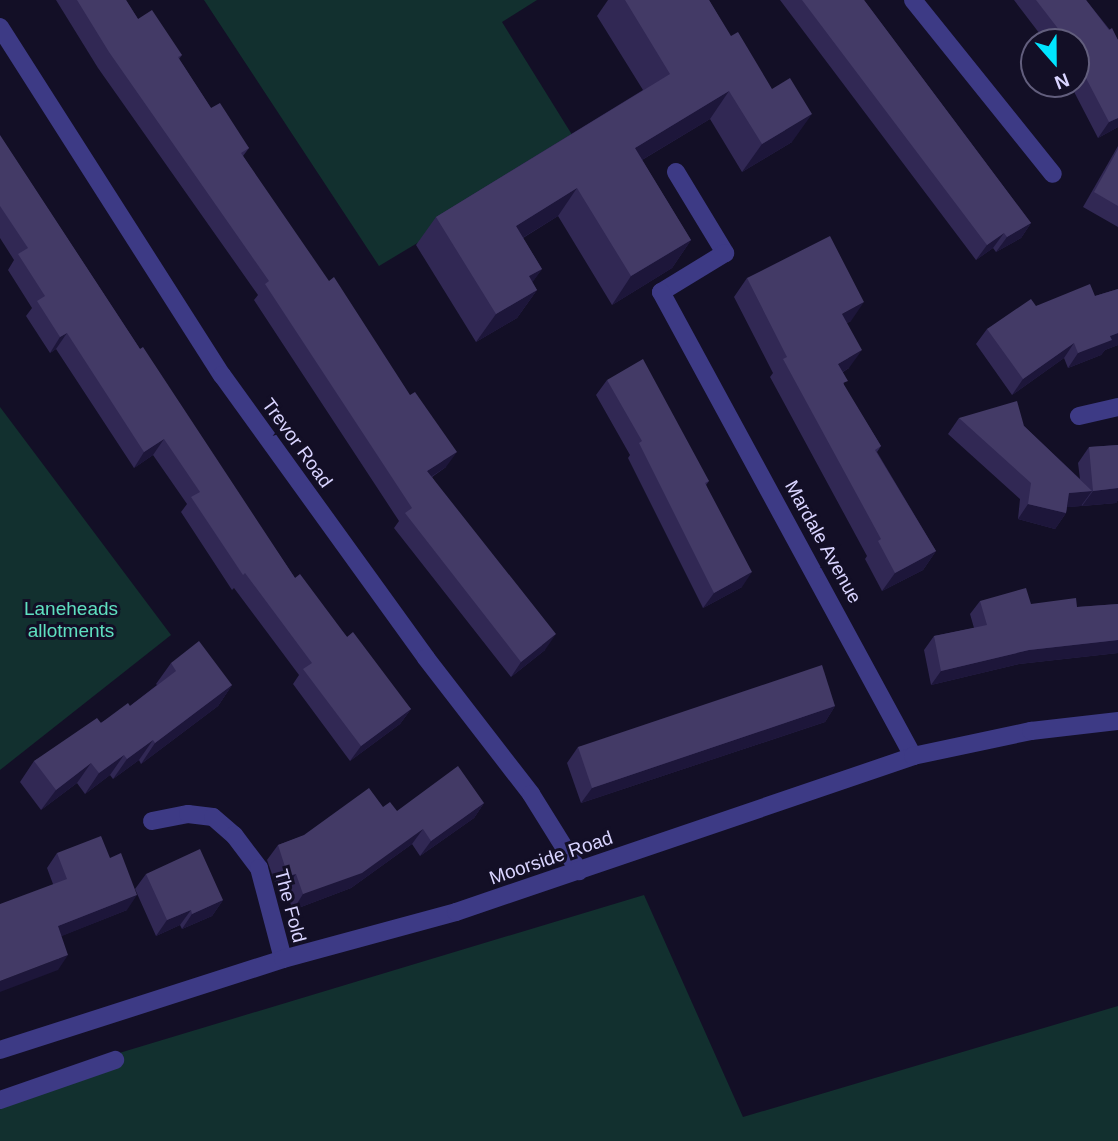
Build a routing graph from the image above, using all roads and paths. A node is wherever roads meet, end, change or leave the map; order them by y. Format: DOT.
graph roads {
  1 [pos="913,0"];
  2 [pos="0,27"];
  3 [pos="676,172"];
  4 [pos="1053,174"];
  5 [pos="1118,407"];
  6 [pos="1079,416"];
  7 [pos="1118,721"];
  8 [pos="913,756"];
  9 [pos="152,821"];
  10 [pos="579,871"];
  11 [pos="283,960"];
  12 [pos="0,1050"];
  13 [pos="116,1060"];
  14 [pos="0,1100"];
  1 -- 4 [label="street"];
  2 -- 10 [label="street, Trevor Road"];
  3 -- 8 [label="street, Mardale Avenue"];
  5 -- 6 [label="street"];
  7 -- 8 [label="street, Moorside Road"];
  8 -- 10 [label="street, Moorside Road"];
  9 -- 11 [label="street, The Fold"];
  10 -- 11 [label="street, Moorside Road"];
  11 -- 12 [label="street, Moorside Road"];
  13 -- 14 [label="street"];
}
